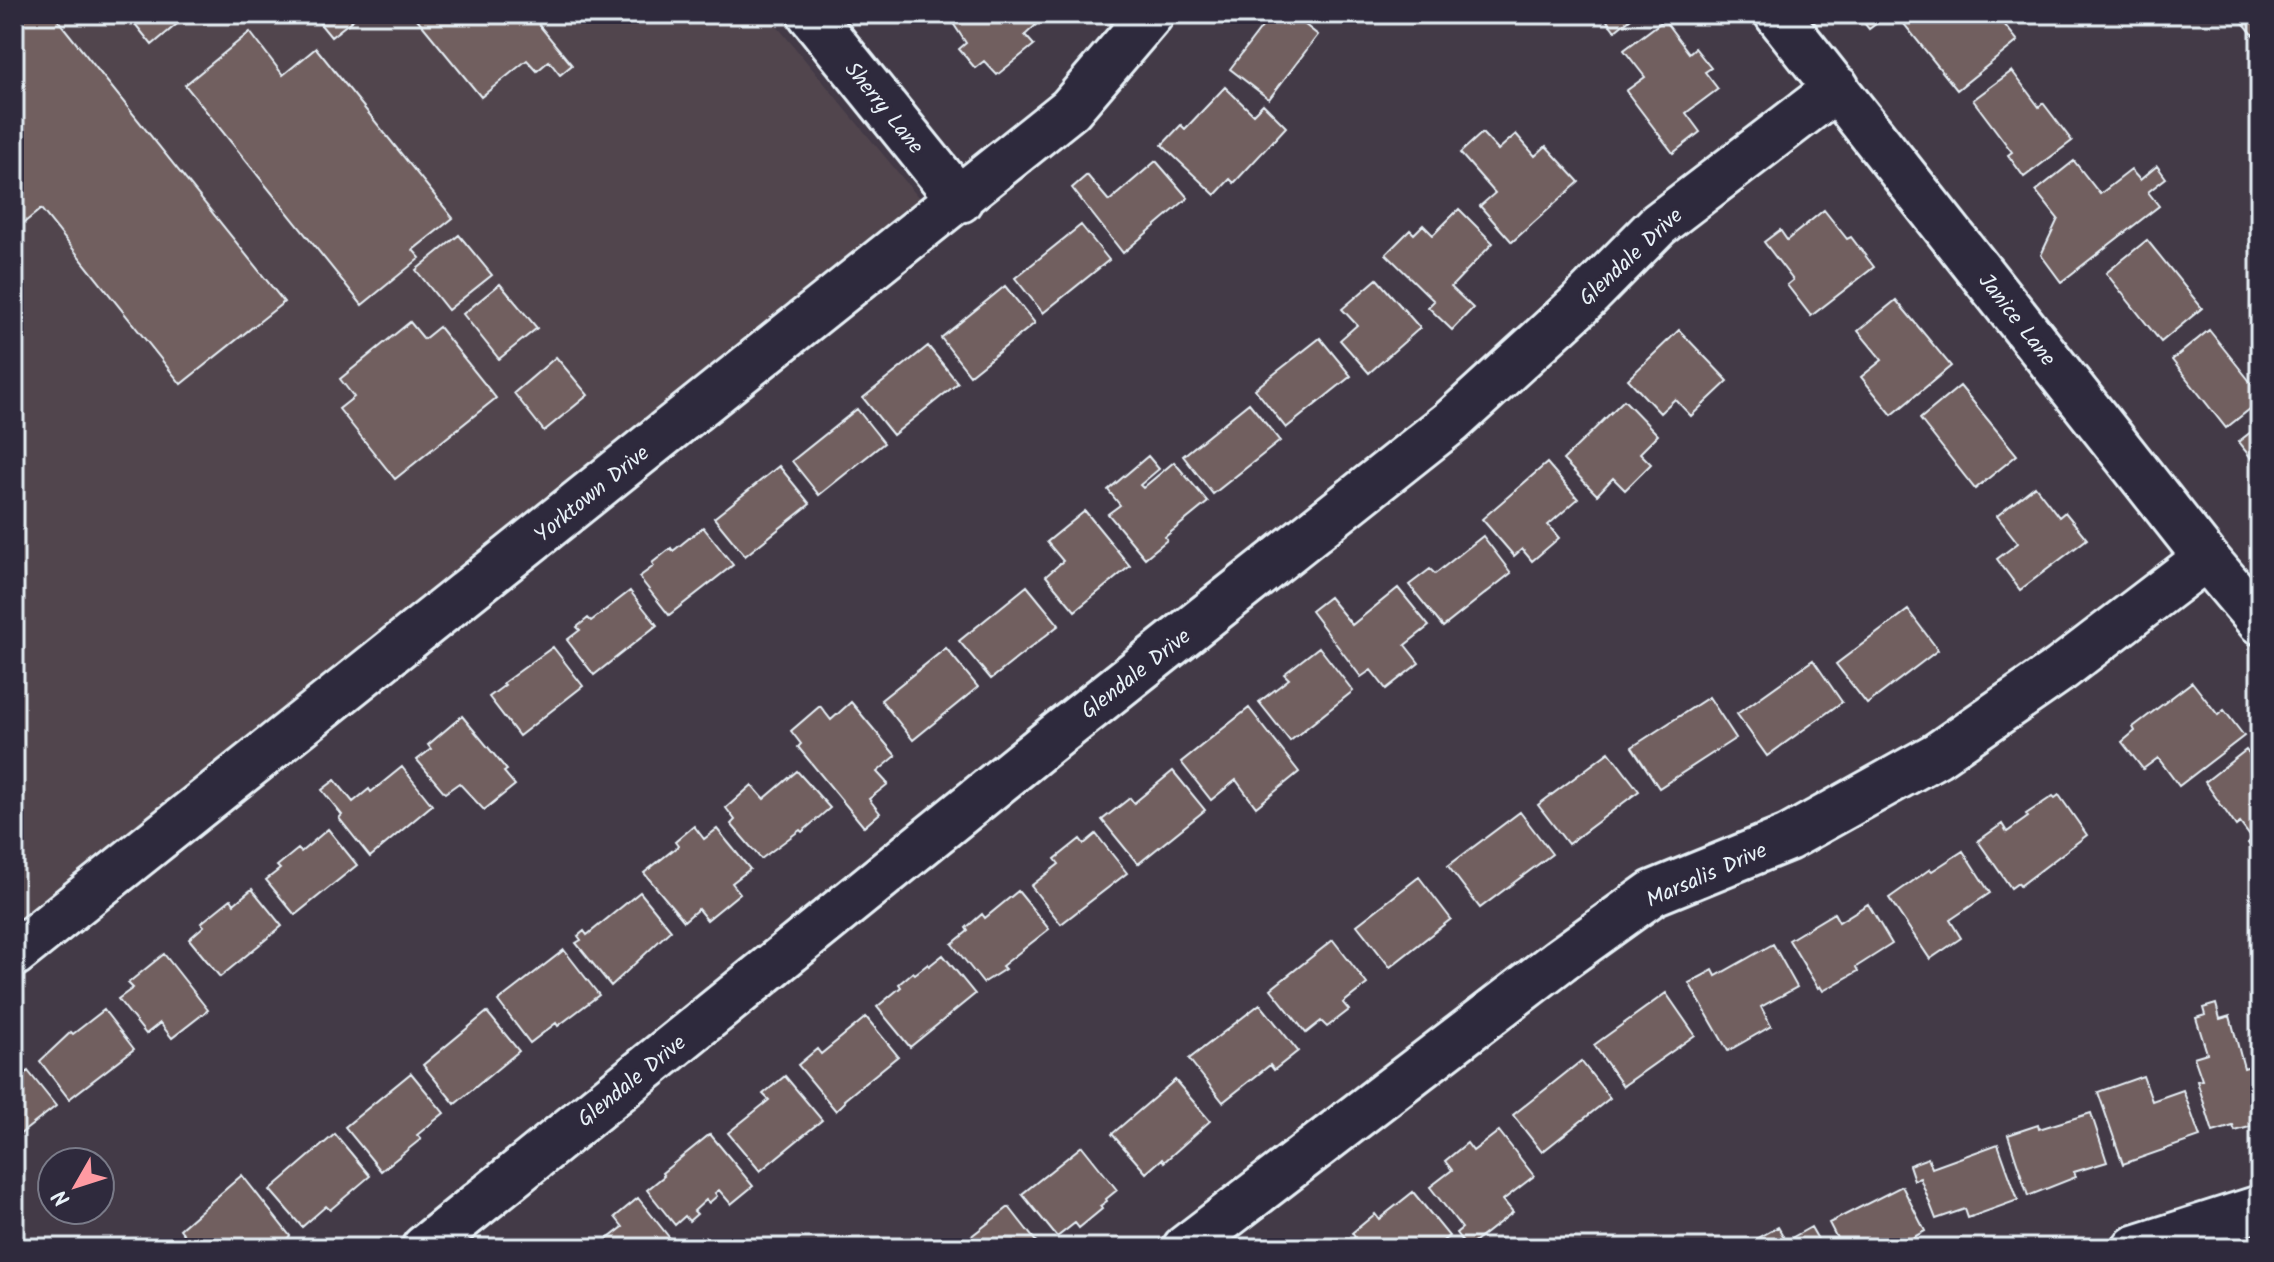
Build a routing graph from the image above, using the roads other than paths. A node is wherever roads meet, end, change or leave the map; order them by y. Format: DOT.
graph roads {
  1 [pos="810,14"];
  2 [pos="1151,14"];
  3 [pos="1777,14"];
  4 [pos="1837,88"];
  5 [pos="960,200"];
  6 [pos="2206,558"];
  7 [pos="2260,622"];
  8 [pos="14,954"];
  9 [pos="2260,1208"];
  10 [pos="424,1248"];
  11 [pos="1185,1248"];
  12 [pos="2135,1248"];
  1 -- 5 [label="street, Sherry Lane"];
  2 -- 5 [label="street, Yorktown Drive"];
  3 -- 4 [label="street, Janice Lane"];
  4 -- 6 [label="street, Janice Lane"];
  4 -- 10 [label="street, Glendale Drive"];
  5 -- 8 [label="street, Yorktown Drive"];
  6 -- 7 [label="street, Janice Lane"];
  6 -- 11 [label="street, Marsalis Drive"];
  9 -- 12 [label="street"];
}
